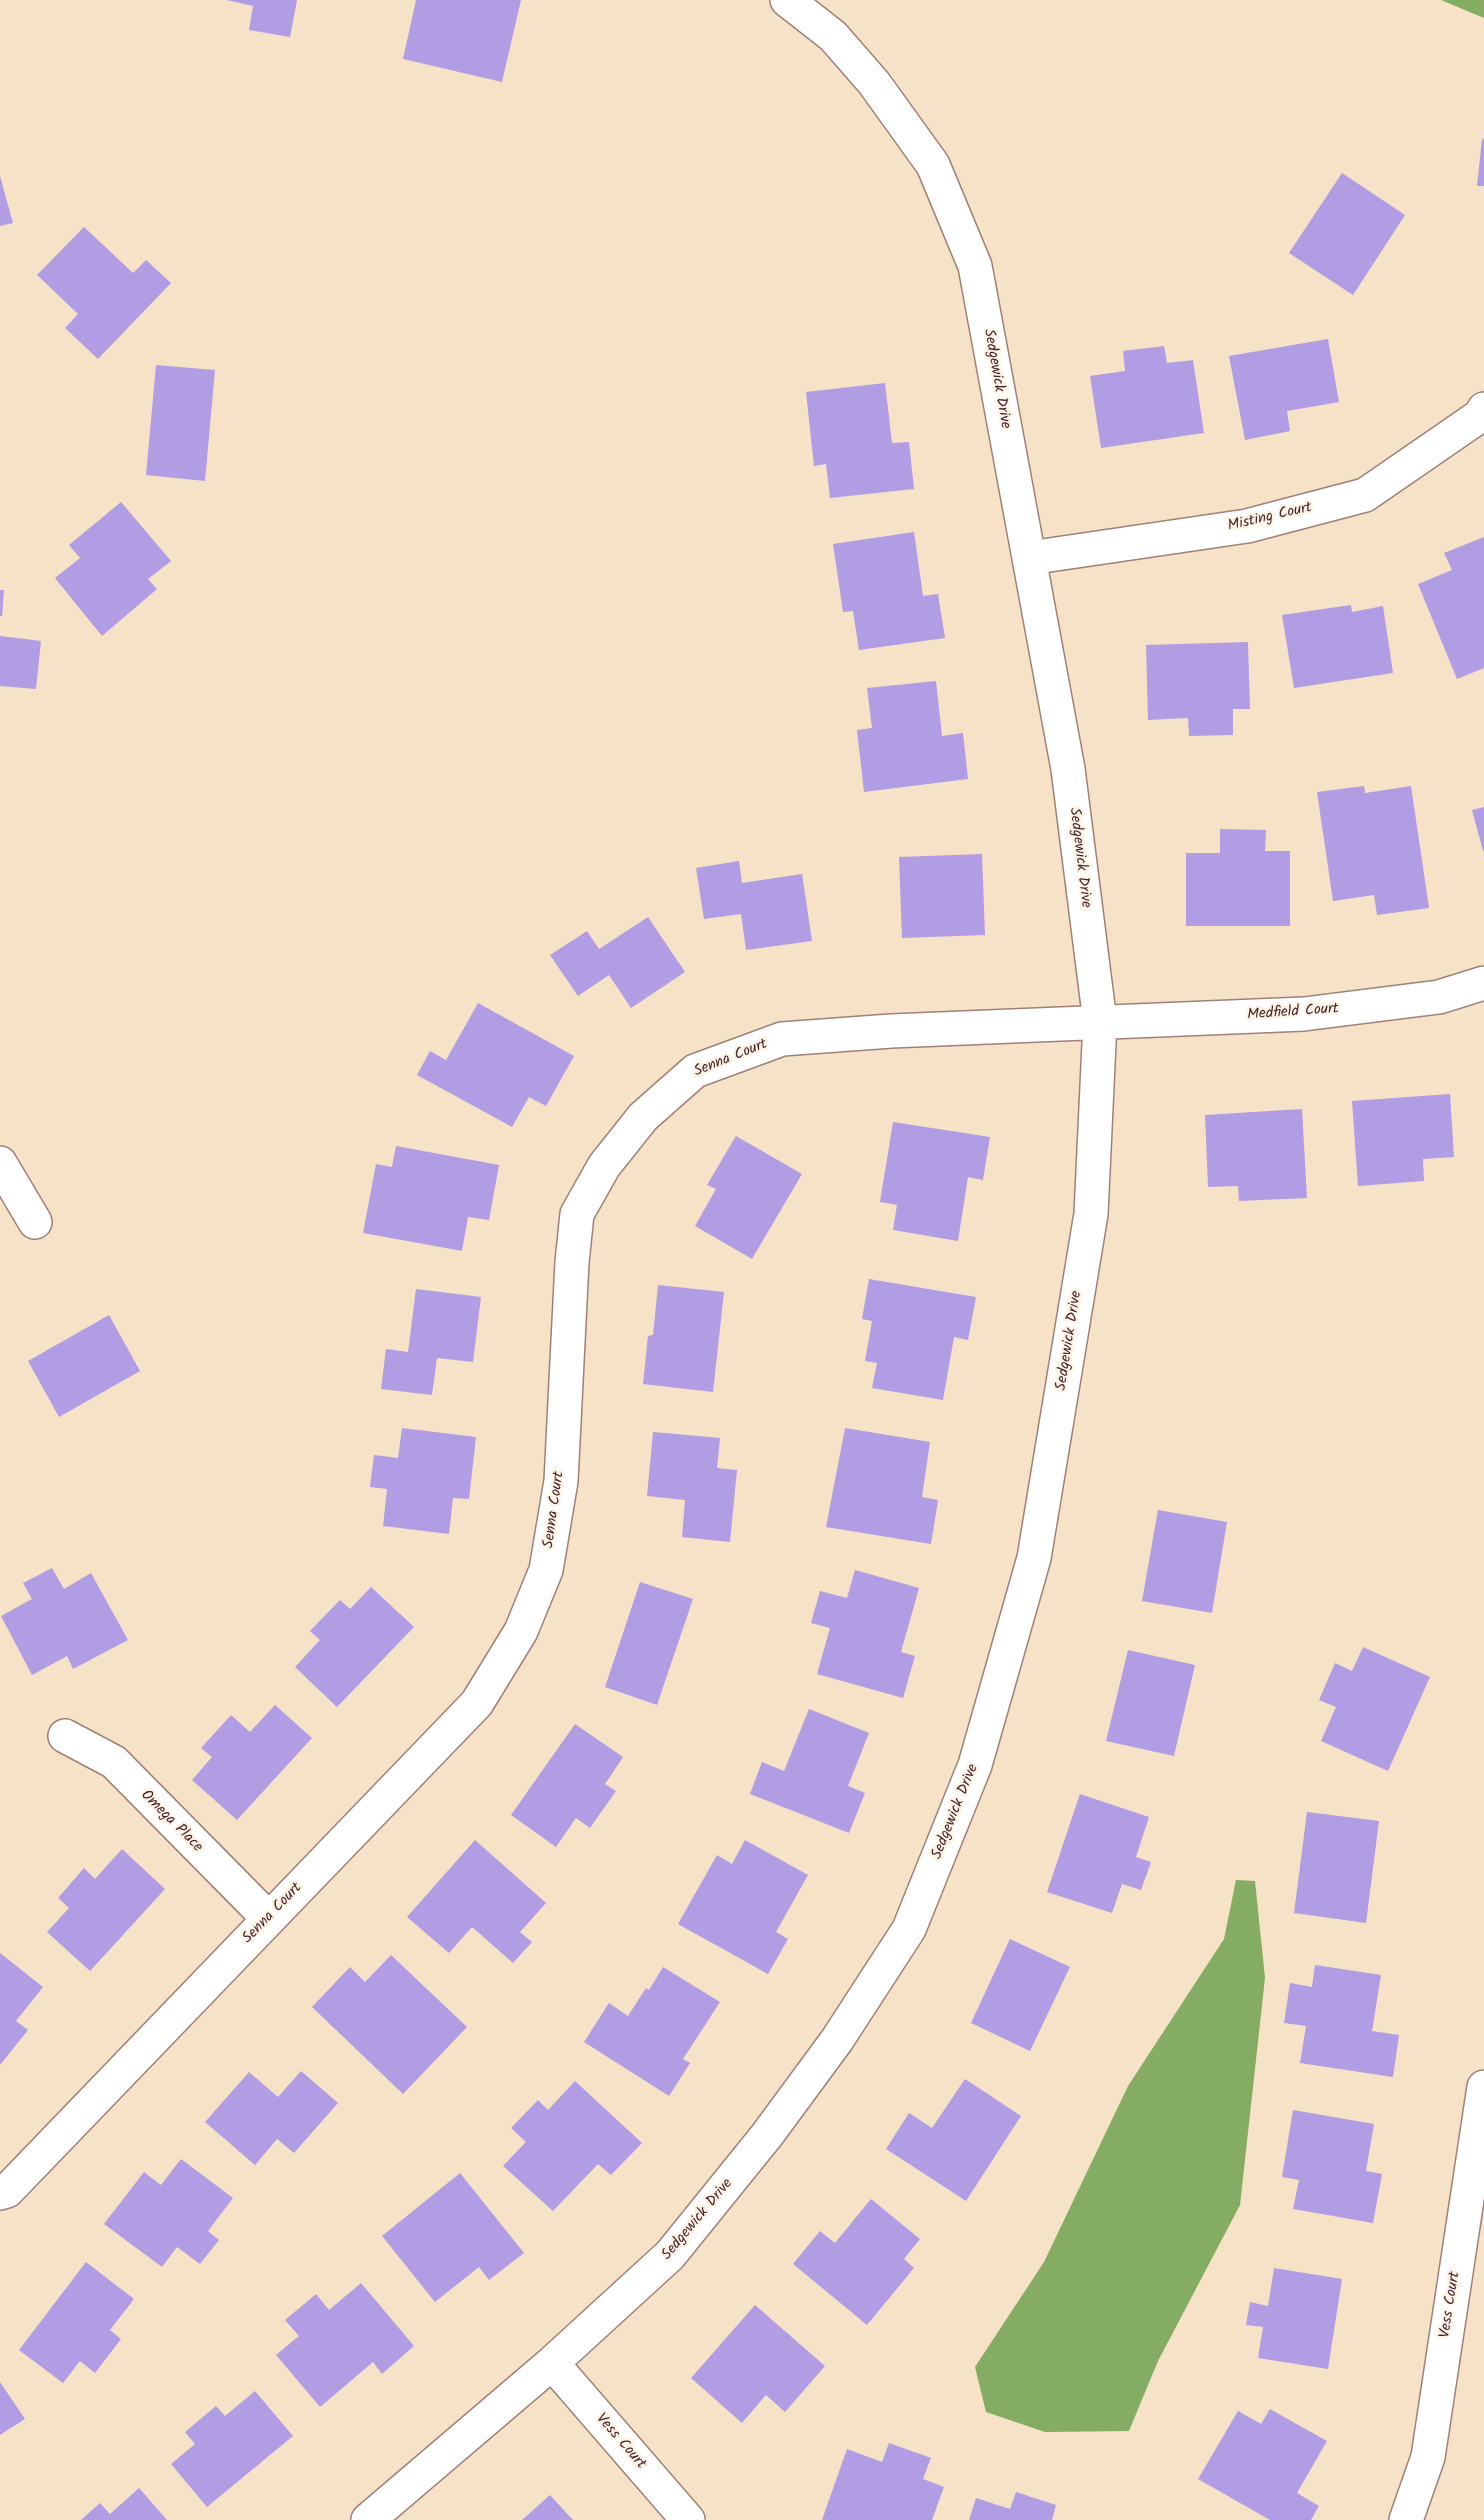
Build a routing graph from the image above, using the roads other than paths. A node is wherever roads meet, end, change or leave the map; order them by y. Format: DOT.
graph roads {
  1 [pos="787,0"];
  2 [pos="1484,409"];
  3 [pos="1029,558"];
  4 [pos="1484,983"];
  5 [pos="1100,1022"];
  6 [pos="0,1163"];
  7 [pos="35,1222"];
  8 [pos="65,1736"];
  9 [pos="268,1919"];
  10 [pos="1484,2087"];
  11 [pos="0,2193"];
  12 [pos="552,2363"];
  13 [pos="368,2520"];
  14 [pos="688,2520"];
  15 [pos="1406,2520"];
  1 -- 3 [label="street, Sedgewick Drive"];
  2 -- 3 [label="street, Misting Court"];
  3 -- 5 [label="street, Sedgewick Drive"];
  4 -- 5 [label="street, Medfield Court"];
  5 -- 9 [label="street, Senna Court"];
  5 -- 12 [label="street, Sedgewick Drive"];
  6 -- 7 [label="street"];
  8 -- 9 [label="street, Omega Place"];
  9 -- 11 [label="street, Senna Court"];
  10 -- 15 [label="street, Vess Court"];
  12 -- 13 [label="street, Sedgewick Drive"];
  12 -- 14 [label="street, Vess Court"];
}
